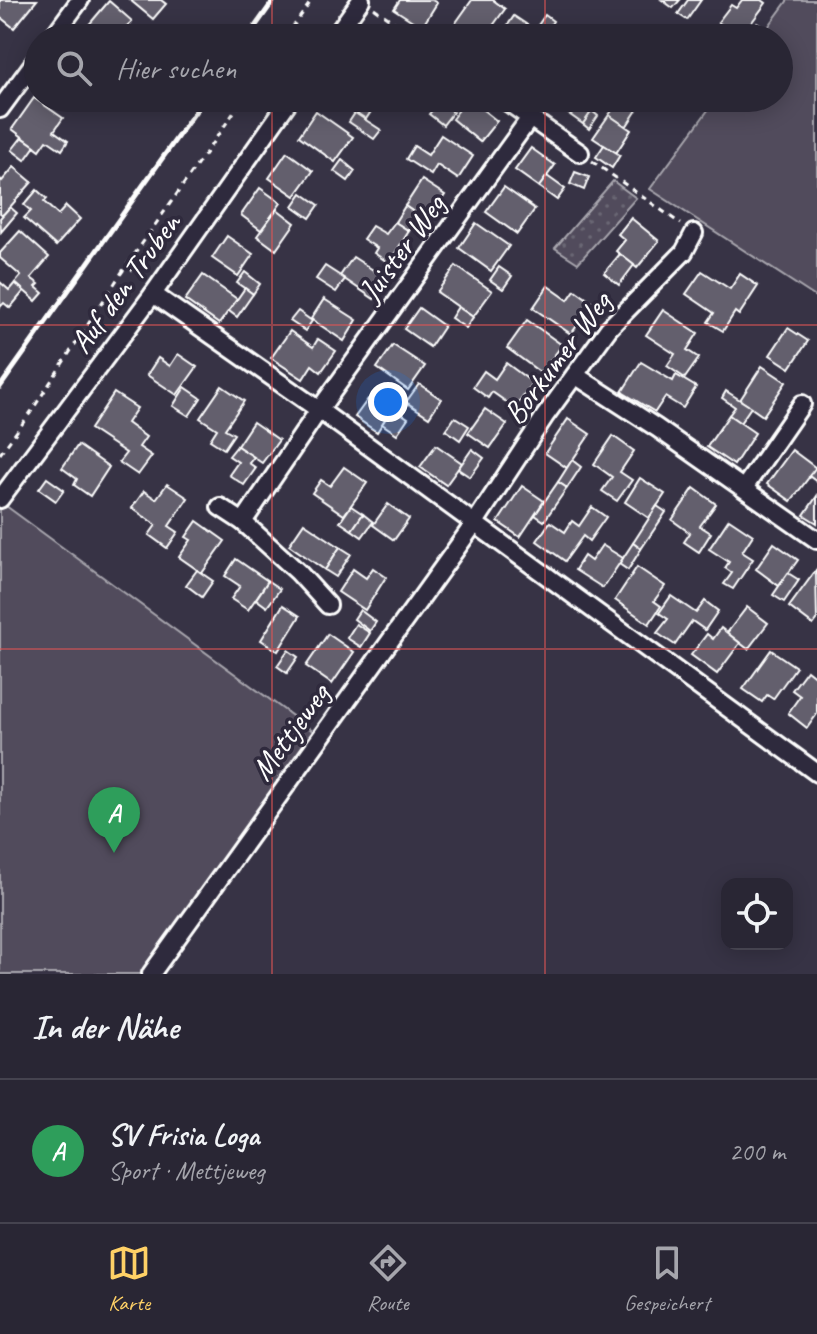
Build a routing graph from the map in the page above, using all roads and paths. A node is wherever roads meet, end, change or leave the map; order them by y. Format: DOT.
graph roads {
  1 [pos="80,0"];
  2 [pos="312,0"];
  3 [pos="367,4"];
  4 [pos="62,24"];
  5 [pos="295,24"];
  6 [pos="348,24"];
  7 [pos="396,24"];
  8 [pos="24,76"];
  9 [pos="0,109"];
  10 [pos="234,112"];
  11 [pos="281,112"];
  12 [pos="522,112"];
  13 [pos="530,118"];
  14 [pos="580,153"];
  15 [pos="694,233"];
  16 [pos="126,266"];
  17 [pos="155,291"];
  18 [pos="575,375"];
  19 [pos="802,404"];
  20 [pos="319,410"];
  21 [pos="0,454"];
  22 [pos="744,488"];
  23 [pos="0,499"];
  24 [pos="220,507"];
  25 [pos="243,522"];
  26 [pos="474,524"];
  27 [pos="817,540"];
  28 [pos="328,605"];
  29 [pos="817,773"];
  30 [pos="151,974"];
  1 -- 4 [label="street"];
  2 -- 5 [label="path"];
  3 -- 6 [label="street"];
  3 -- 7 [label="path"];
  8 -- 9 [label="street"];
  10 -- 16 [label="path"];
  11 -- 17 [label="street, Auf den Truben"];
  12 -- 13 [label="street"];
  13 -- 14 [label="street"];
  13 -- 20 [label="street, Juister Weg"];
  14 -- 15 [label="path"];
  15 -- 18 [label="street, Borkumer Weg"];
  16 -- 17 [label="path"];
  16 -- 21 [label="path"];
  17 -- 20 [label="street"];
  17 -- 23 [label="street, Auf den Truben"];
  18 -- 22 [label="street"];
  18 -- 26 [label="street, Borkumer Weg"];
  19 -- 22 [label="street"];
  20 -- 25 [label="street, Juister Weg"];
  20 -- 26 [label="street"];
  22 -- 27 [label="street"];
  24 -- 25 [label="street"];
  25 -- 28 [label="street"];
  26 -- 29 [label="street"];
  26 -- 30 [label="street, Mettjeweg"];
}
